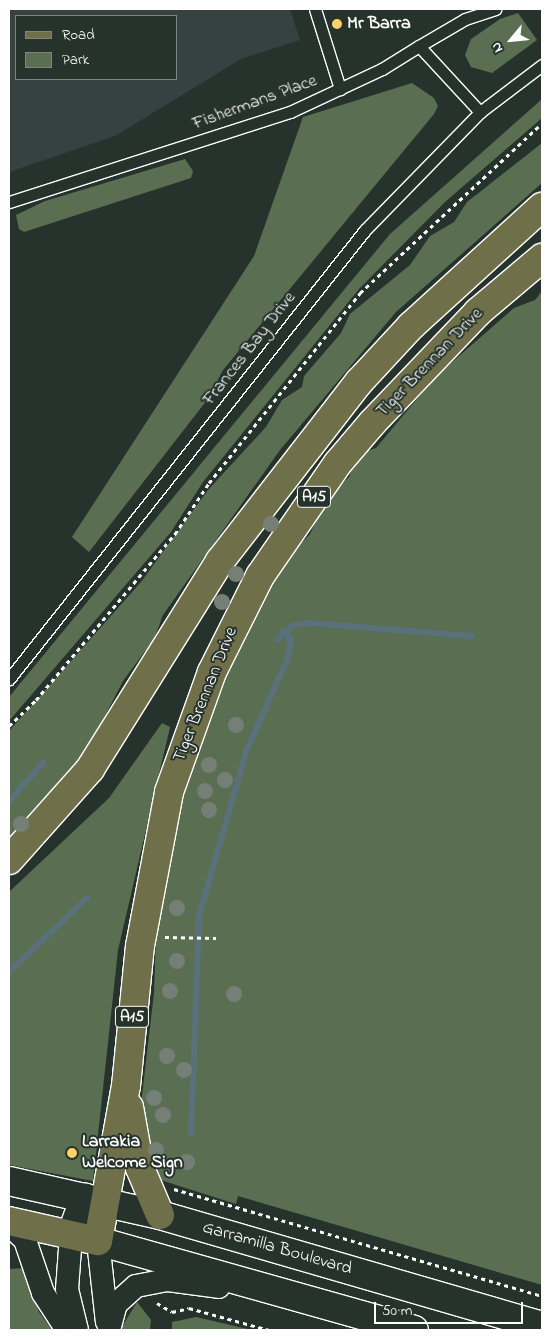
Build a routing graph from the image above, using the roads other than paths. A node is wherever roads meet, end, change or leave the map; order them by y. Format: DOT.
graph roads {
  1 [pos="314,9"];
  2 [pos="495,9"];
  3 [pos="419,46"];
  4 [pos="542,65"];
  5 [pos="340,90"];
  6 [pos="480,112"];
  7 [pos="9,202"];
  8 [pos="542,207"];
  9 [pos="542,258"];
  10 [pos="9,679"];
  11 [pos="9,860"];
  12 [pos="126,1086"];
  13 [pos="9,1181"];
  14 [pos="94,1200"];
  15 [pos="160,1215"];
  16 [pos="9,1221"];
  17 [pos="9,1225"];
  18 [pos="71,1235"];
  19 [pos="98,1241"];
  20 [pos="388,1322"];
  21 [pos="542,1326"];
  22 [pos="67,1330"];
  23 [pos="77,1330"];
  24 [pos="109,1330"];
  25 [pos="414,1330"];
  1 -- 5 [label="lane"];
  2 -- 3 [label="lane, Fishermans Place"];
  3 -- 5 [label="lane, Fishermans Place"];
  3 -- 6 [label="lane"];
  4 -- 6 [label="lane, Frances Bay Drive"];
  5 -- 7 [label="lane, Fishermans Place"];
  6 -- 10 [label="lane, Frances Bay Drive"];
  8 -- 11 [label="main road, Tiger Brennan Drive / A15"];
  9 -- 12 [label="main road, Tiger Brennan Drive / A15"];
  12 -- 14 [label="main road, Tiger Brennan Drive / A15"];
  12 -- 15 [label="main road"];
  13 -- 14 [label="street, Garramilla Boulevard"];
  14 -- 15 [label="street, Garramilla Boulevard"];
  14 -- 18 [label="street"];
  14 -- 19 [label="main road, Tiger Brennan Drive / A15"];
  15 -- 21 [label="street, Garramilla Boulevard"];
  16 -- 18 [label="main road"];
  17 -- 22 [label="street"];
  18 -- 19 [label="main road"];
  18 -- 23 [label="street"];
  19 -- 20 [label="street"];
  19 -- 24 [label="street"];
  20 -- 24 [label="street"];
  20 -- 25 [label="street"];
}
